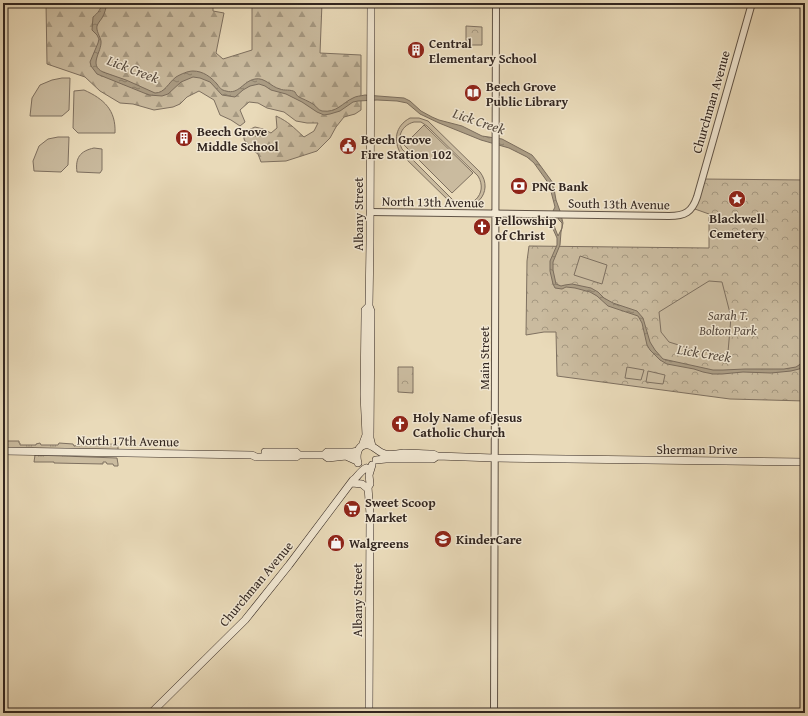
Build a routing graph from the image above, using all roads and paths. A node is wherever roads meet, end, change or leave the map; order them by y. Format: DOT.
graph roads {
  1 [pos="371,3"];
  2 [pos="496,3"];
  3 [pos="752,3"];
  4 [pos="692,208"];
  5 [pos="370,212"];
  6 [pos="495,214"];
  7 [pos="369,306"];
  8 [pos="360,448"];
  9 [pos="374,448"];
  10 [pos="3,451"];
  11 [pos="324,455"];
  12 [pos="437,456"];
  13 [pos="494,458"];
  14 [pos="805,462"];
  15 [pos="365,465"];
  16 [pos="352,482"];
  17 [pos="368,488"];
  18 [pos="151,713"];
  19 [pos="369,713"];
  20 [pos="494,713"];
  1 -- 5 [label="main road, Albany Street"];
  2 -- 6 [label="street, Main Street"];
  3 -- 4 [label="street, Churchman Avenue"];
  4 -- 6 [label="street, South 13th Avenue"];
  5 -- 6 [label="street, North 13th Avenue"];
  5 -- 7 [label="main road, Albany Street"];
  6 -- 13 [label="street, Main Street"];
  7 -- 8 [label="main road, Albany Street"];
  7 -- 9 [label="main road, Albany Street"];
  8 -- 9 [label="main road"];
  8 -- 11 [label="main road, North 17th Avenue"];
  8 -- 15 [label="main road"];
  9 -- 12 [label="main road, North 17th Avenue"];
  9 -- 15 [label="main road"];
  10 -- 11 [label="main road, North 17th Avenue"];
  11 -- 15 [label="main road, North 17th Avenue"];
  12 -- 13 [label="main road, North 17th Avenue"];
  12 -- 15 [label="main road, North 17th Avenue"];
  13 -- 14 [label="main road, Sherman Drive"];
  13 -- 20 [label="street, Main Street"];
  15 -- 16 [label="main road, Churchman Avenue"];
  15 -- 17 [label="main road, Albany Street"];
  16 -- 17 [label="main road"];
  16 -- 18 [label="main road, Churchman Avenue"];
  17 -- 19 [label="main road, Albany Street"];
}
